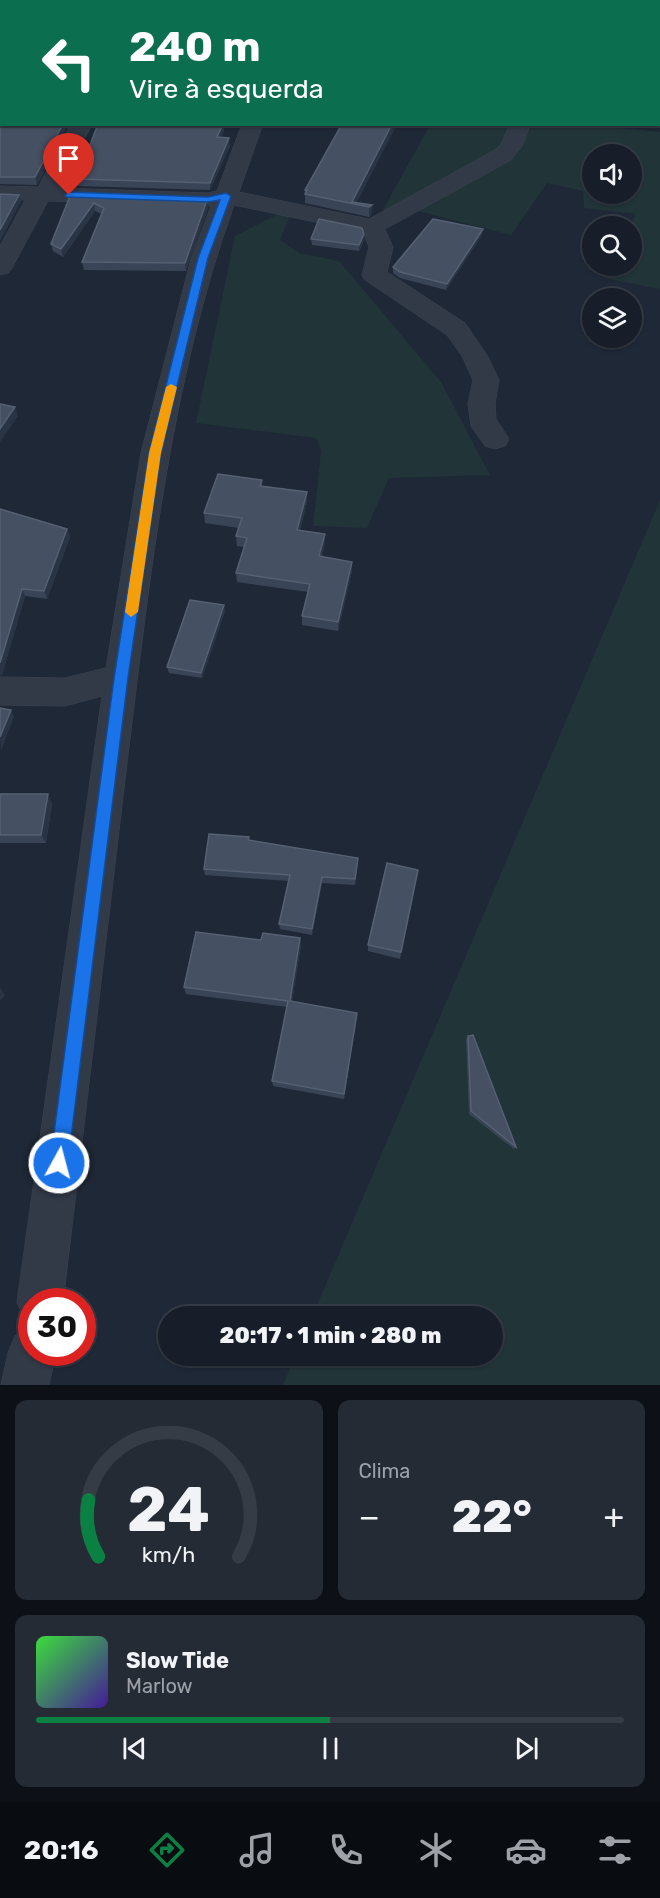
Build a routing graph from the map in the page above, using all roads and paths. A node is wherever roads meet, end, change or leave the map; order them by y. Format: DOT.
graph roads {
  1 [pos="81,126"];
  2 [pos="252,126"];
  3 [pos="520,126"];
  4 [pos="0,193"];
  5 [pos="43,194"];
  6 [pos="226,196"];
  7 [pos="372,227"];
  8 [pos="0,268"];
  9 [pos="495,439"];
  10 [pos="121,678"];
  11 [pos="0,691"];
  12 [pos="42,1288"];
  13 [pos="29,1366"];
  14 [pos="25,1385"];
  1 -- 5 [label="street"];
  2 -- 6 [label="street"];
  3 -- 7 [label="street"];
  4 -- 5 [label="street"];
  5 -- 6 [label="street"];
  5 -- 8 [label="street"];
  6 -- 7 [label="street"];
  6 -- 10 [label="street"];
  7 -- 9 [label="street"];
  10 -- 11 [label="street"];
  10 -- 12 [label="street"];
  13 -- 14 [label="street"];
}
